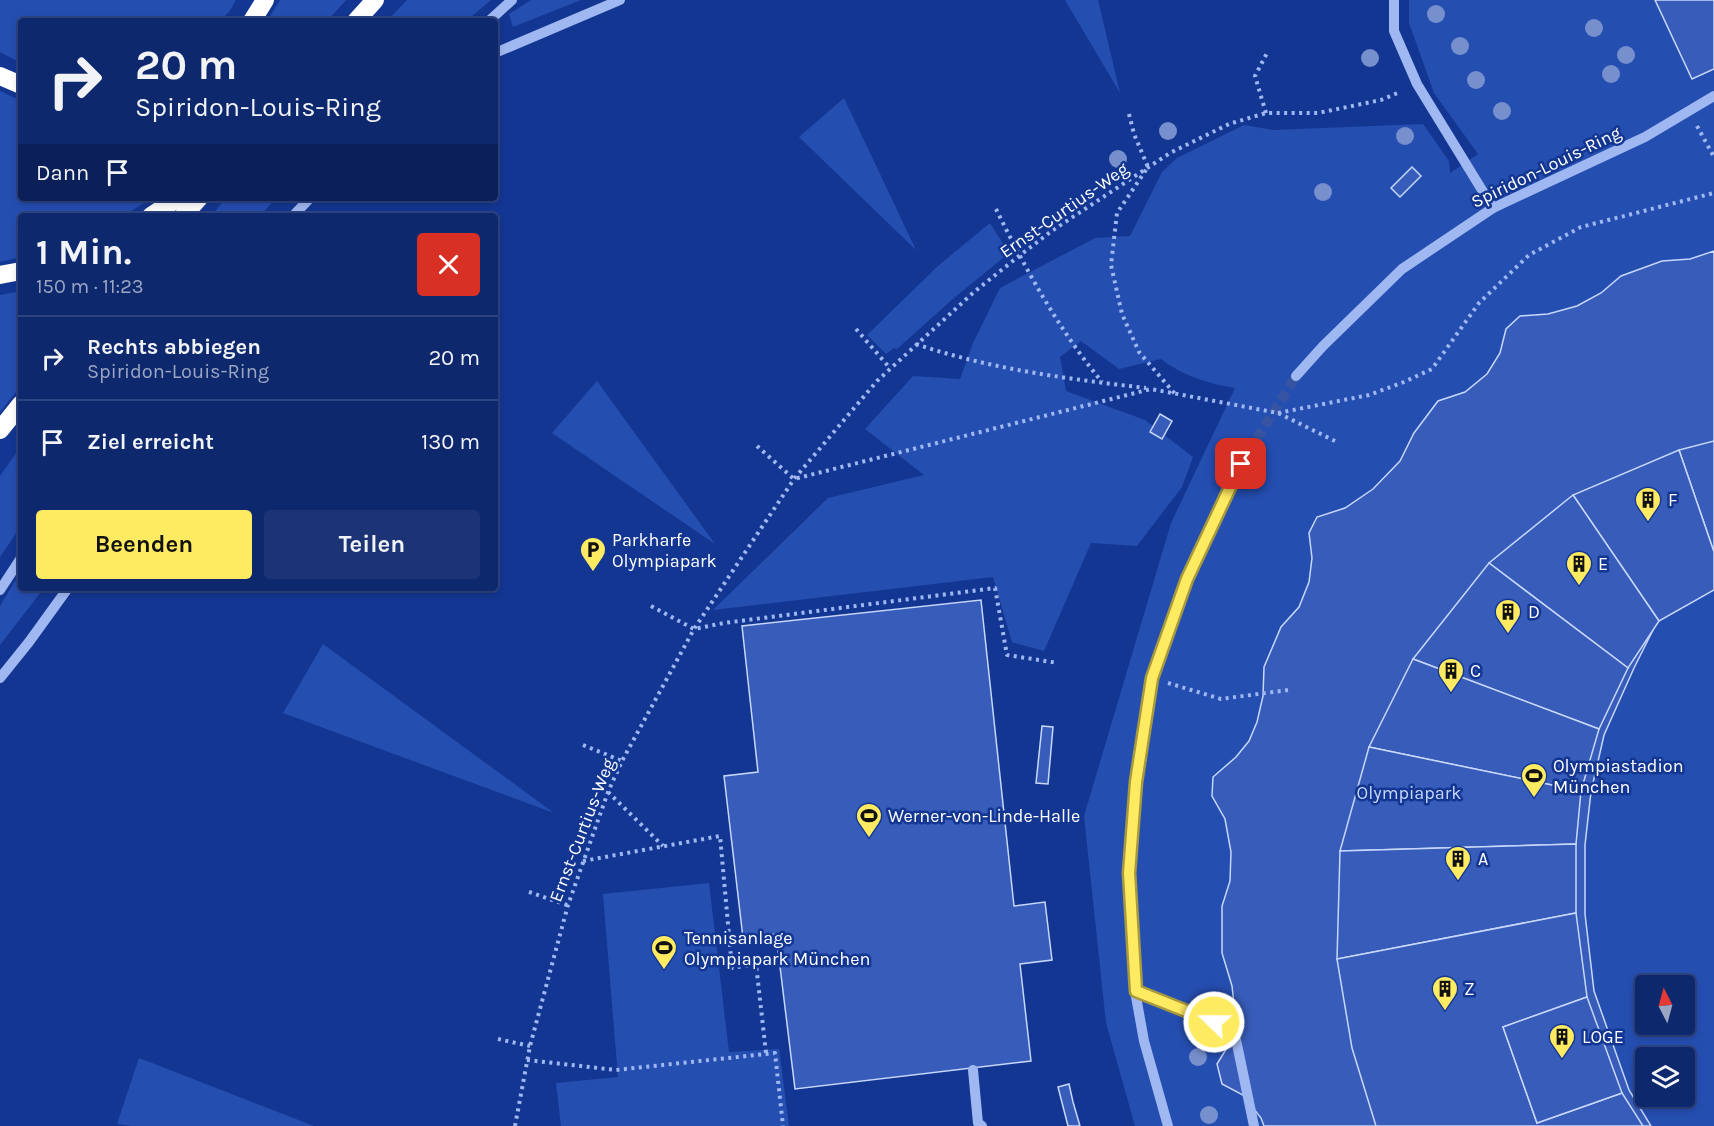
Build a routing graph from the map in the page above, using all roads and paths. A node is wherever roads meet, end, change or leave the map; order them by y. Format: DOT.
graph roads {
  1 [pos="265,0"];
  2 [pos="375,0"];
  3 [pos="512,0"];
  4 [pos="620,0"];
  5 [pos="1394,0"];
  6 [pos="254,18"];
  7 [pos="359,18"];
  8 [pos="492,18"];
  9 [pos="498,52"];
  10 [pos="1267,53"];
  11 [pos="0,76"];
  12 [pos="18,84"];
  13 [pos="1417,84"];
  14 [pos="1714,96"];
  15 [pos="1266,113"];
  16 [pos="1129,114"];
  17 [pos="1701,134"];
  18 [pos="1714,157"];
  19 [pos="1148,167"];
  20 [pos="1714,193"];
  21 [pos="174,201"];
  22 [pos="196,201"];
  23 [pos="307,201"];
  24 [pos="1493,208"];
  25 [pos="996,209"];
  26 [pos="156,213"];
  27 [pos="186,213"];
  28 [pos="296,213"];
  29 [pos="1019,256"];
  30 [pos="18,272"];
  31 [pos="0,275"];
  32 [pos="856,329"];
  33 [pos="915,344"];
  34 [pos="889,367"];
  35 [pos="1296,376"];
  36 [pos="1102,383"];
  37 [pos="1151,389"];
  38 [pos="1176,394"];
  39 [pos="18,408"];
  40 [pos="1278,413"];
  41 [pos="0,430"];
  42 [pos="1337,442"];
  43 [pos="757,446"];
  44 [pos="1241,464"];
  45 [pos="794,479"];
  46 [pos="18,563"];
  47 [pos="0,590"];
  48 [pos="66,591"];
  49 [pos="651,606"];
  50 [pos="694,629"];
  51 [pos="1058,663"];
  52 [pos="0,678"];
  53 [pos="1184,688"];
  54 [pos="1288,690"];
  55 [pos="583,745"];
  56 [pos="622,761"];
  57 [pos="608,792"];
  58 [pos="663,846"];
  59 [pos="583,861"];
  60 [pos="528,892"];
  61 [pos="567,905"];
  62 [pos="1136,991"];
  63 [pos="500,1039"];
  64 [pos="530,1046"];
  65 [pos="766,1053"];
  66 [pos="527,1060"];
  67 [pos="973,1070"];
  68 [pos="515,1126"];
  69 [pos="783,1126"];
  70 [pos="982,1126"];
  71 [pos="1168,1126"];
  72 [pos="1254,1126"];
  1 -- 6 [label="highway"];
  2 -- 7 [label="highway"];
  3 -- 8 [label="street"];
  4 -- 9 [label="street"];
  5 -- 13 [label="street"];
  10 -- 15 [label="path"];
  11 -- 12 [label="highway"];
  13 -- 15 [label="path, Ernst-Curtius-Weg"];
  13 -- 24 [label="street"];
  14 -- 24 [label="street, Spiridon-Louis-Ring"];
  15 -- 19 [label="path, Ernst-Curtius-Weg"];
  16 -- 19 [label="path"];
  17 -- 18 [label="path"];
  19 -- 29 [label="path, Ernst-Curtius-Weg"];
  19 -- 38 [label="path"];
  20 -- 40 [label="path"];
  21 -- 26 [label="highway"];
  22 -- 27 [label="highway"];
  23 -- 28 [label="street"];
  24 -- 35 [label="street, Spiridon-Louis-Ring"];
  25 -- 29 [label="path"];
  29 -- 33 [label="path, Ernst-Curtius-Weg"];
  29 -- 36 [label="path"];
  30 -- 31 [label="highway"];
  32 -- 34 [label="path"];
  33 -- 34 [label="path, Ernst-Curtius-Weg"];
  33 -- 36 [label="path"];
  34 -- 45 [label="path, Ernst-Curtius-Weg"];
  36 -- 37 [label="path"];
  37 -- 38 [label="path"];
  37 -- 45 [label="path"];
  38 -- 40 [label="path"];
  39 -- 41 [label="highway"];
  40 -- 42 [label="path"];
  43 -- 45 [label="path"];
  44 -- 62 [label="street"];
  45 -- 50 [label="path, Ernst-Curtius-Weg"];
  46 -- 47 [label="street"];
  48 -- 52 [label="street"];
  49 -- 50 [label="path"];
  50 -- 51 [label="path"];
  50 -- 56 [label="path, Ernst-Curtius-Weg"];
  53 -- 54 [label="path"];
  55 -- 56 [label="path"];
  56 -- 57 [label="path, Ernst-Curtius-Weg"];
  57 -- 58 [label="path"];
  57 -- 59 [label="path, Ernst-Curtius-Weg"];
  58 -- 59 [label="path"];
  58 -- 65 [label="path"];
  59 -- 61 [label="path, Ernst-Curtius-Weg"];
  60 -- 61 [label="path"];
  61 -- 64 [label="path, Ernst-Curtius-Weg"];
  62 -- 71 [label="street"];
  62 -- 72 [label="street"];
  63 -- 64 [label="path"];
  64 -- 66 [label="path, Ernst-Curtius-Weg"];
  65 -- 66 [label="path"];
  65 -- 69 [label="path"];
  66 -- 68 [label="path, Ernst-Curtius-Weg"];
  67 -- 70 [label="street"];
}
